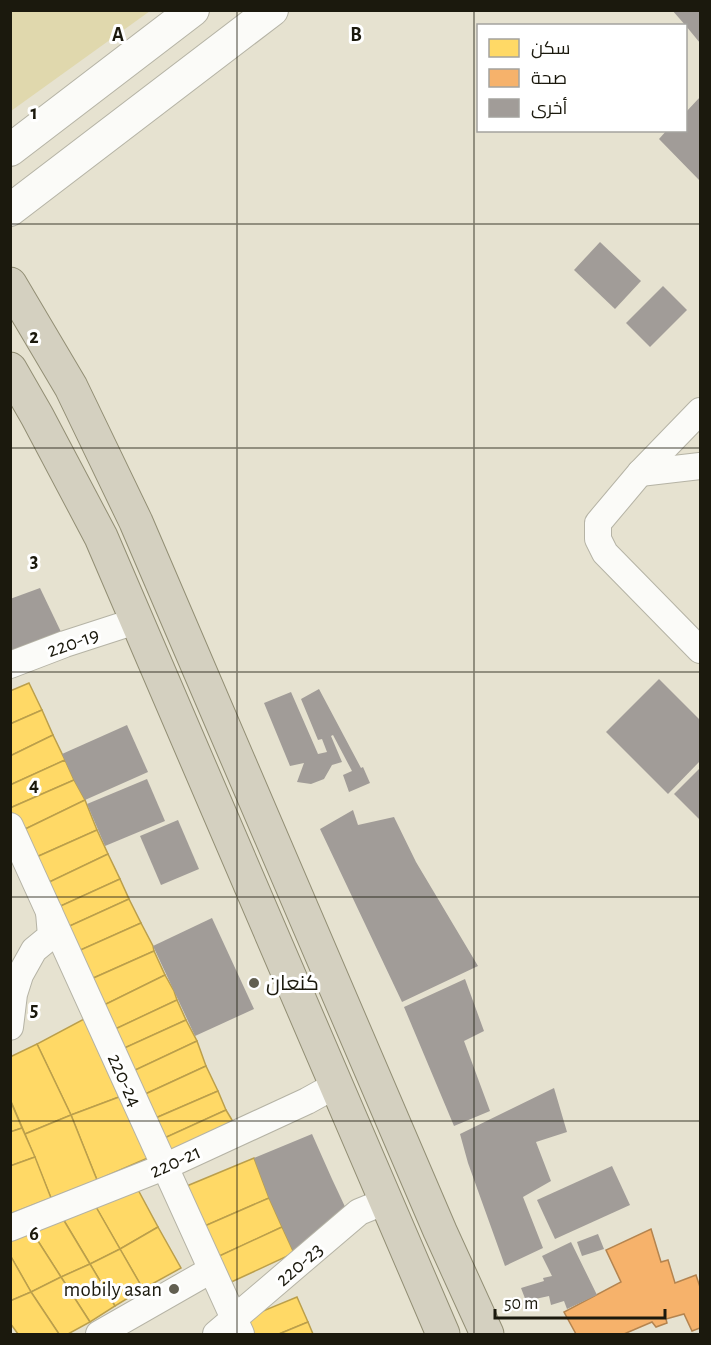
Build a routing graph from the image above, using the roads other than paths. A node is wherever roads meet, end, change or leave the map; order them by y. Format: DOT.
graph roads {
  1 [pos="194,10"];
  2 [pos="272,10"];
  3 [pos="10,150"];
  4 [pos="18,198"];
  5 [pos="10,284"];
  6 [pos="10,369"];
  7 [pos="10,395"];
  8 [pos="700,411"];
  9 [pos="37,416"];
  10 [pos="700,466"];
  11 [pos="640,473"];
  12 [pos="136,621"];
  13 [pos="700,650"];
  14 [pos="10,665"];
  15 [pos="14,841"];
  16 [pos="49,911"];
  17 [pos="10,1027"];
  18 [pos="336,1085"];
  19 [pos="165,1167"];
  20 [pos="386,1201"];
  21 [pos="10,1228"];
  22 [pos="211,1270"];
  23 [pos="230,1330"];
  24 [pos="99,1335"];
  25 [pos="443,1335"];
  26 [pos="487,1335"];
  1 -- 3 [label="street"];
  2 -- 4 [label="street"];
  5 -- 26 [label="highway"];
  6 -- 9 [label="highway"];
  7 -- 9 [label="street"];
  8 -- 11 [label="street"];
  9 -- 12 [label="highway"];
  10 -- 11 [label="street"];
  11 -- 13 [label="street"];
  12 -- 14 [label="street, 220-19"];
  12 -- 18 [label="highway"];
  15 -- 16 [label="street, 220-24"];
  16 -- 17 [label="street"];
  16 -- 19 [label="street, 220-24"];
  18 -- 19 [label="street, 220-21"];
  18 -- 20 [label="highway"];
  19 -- 21 [label="street, 220-21"];
  19 -- 22 [label="street, 220-24"];
  20 -- 23 [label="street, 220-23"];
  20 -- 25 [label="highway"];
  22 -- 23 [label="street, 220-24"];
  22 -- 24 [label="street"];
}
